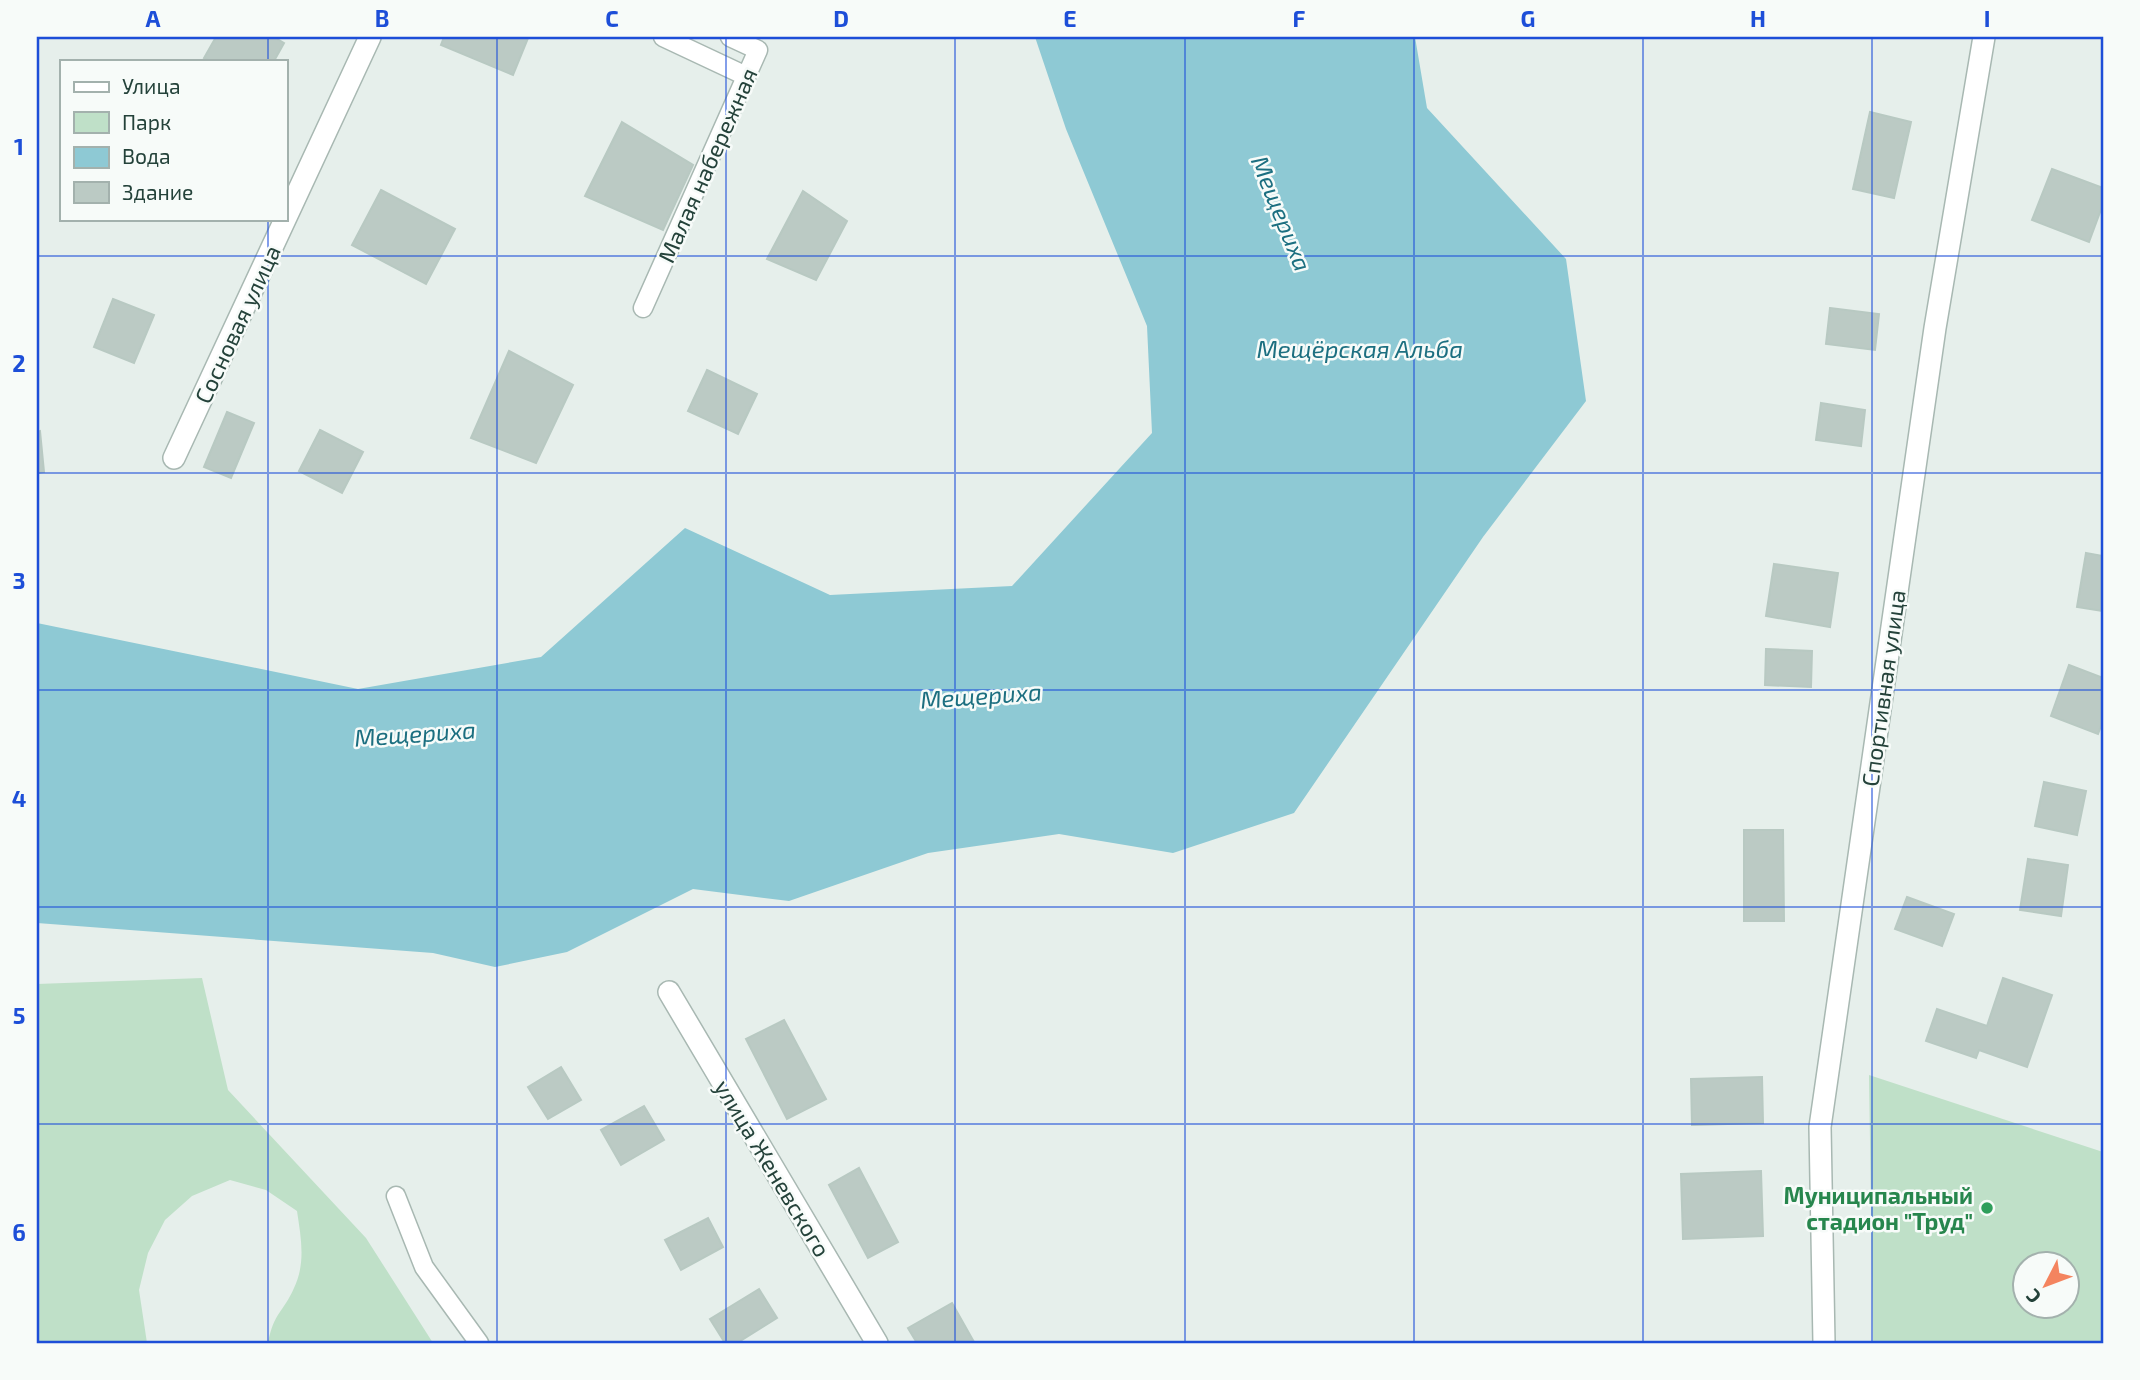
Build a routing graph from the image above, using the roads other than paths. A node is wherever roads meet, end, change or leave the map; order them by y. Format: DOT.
graph roads {
  1 [pos="370,37"];
  2 [pos="663,37"];
  3 [pos="730,37"];
  4 [pos="1983,37"];
  5 [pos="746,76"];
  6 [pos="287,215"];
  7 [pos="285,220"];
  8 [pos="643,308"];
  9 [pos="174,458"];
  10 [pos="669,992"];
  11 [pos="396,1196"];
  12 [pos="479,1343"];
  13 [pos="877,1343"];
  14 [pos="1825,1343"];
  1 -- 6 [label="street, Сосновая улица"];
  2 -- 5 [label="lane"];
  3 -- 5 [label="lane, Малая набережная"];
  4 -- 14 [label="street, Спортивная улица"];
  5 -- 8 [label="lane, Малая набережная"];
  7 -- 9 [label="street, Сосновая улица"];
  10 -- 13 [label="street, улица Женевского"];
  11 -- 12 [label="lane"];
}
